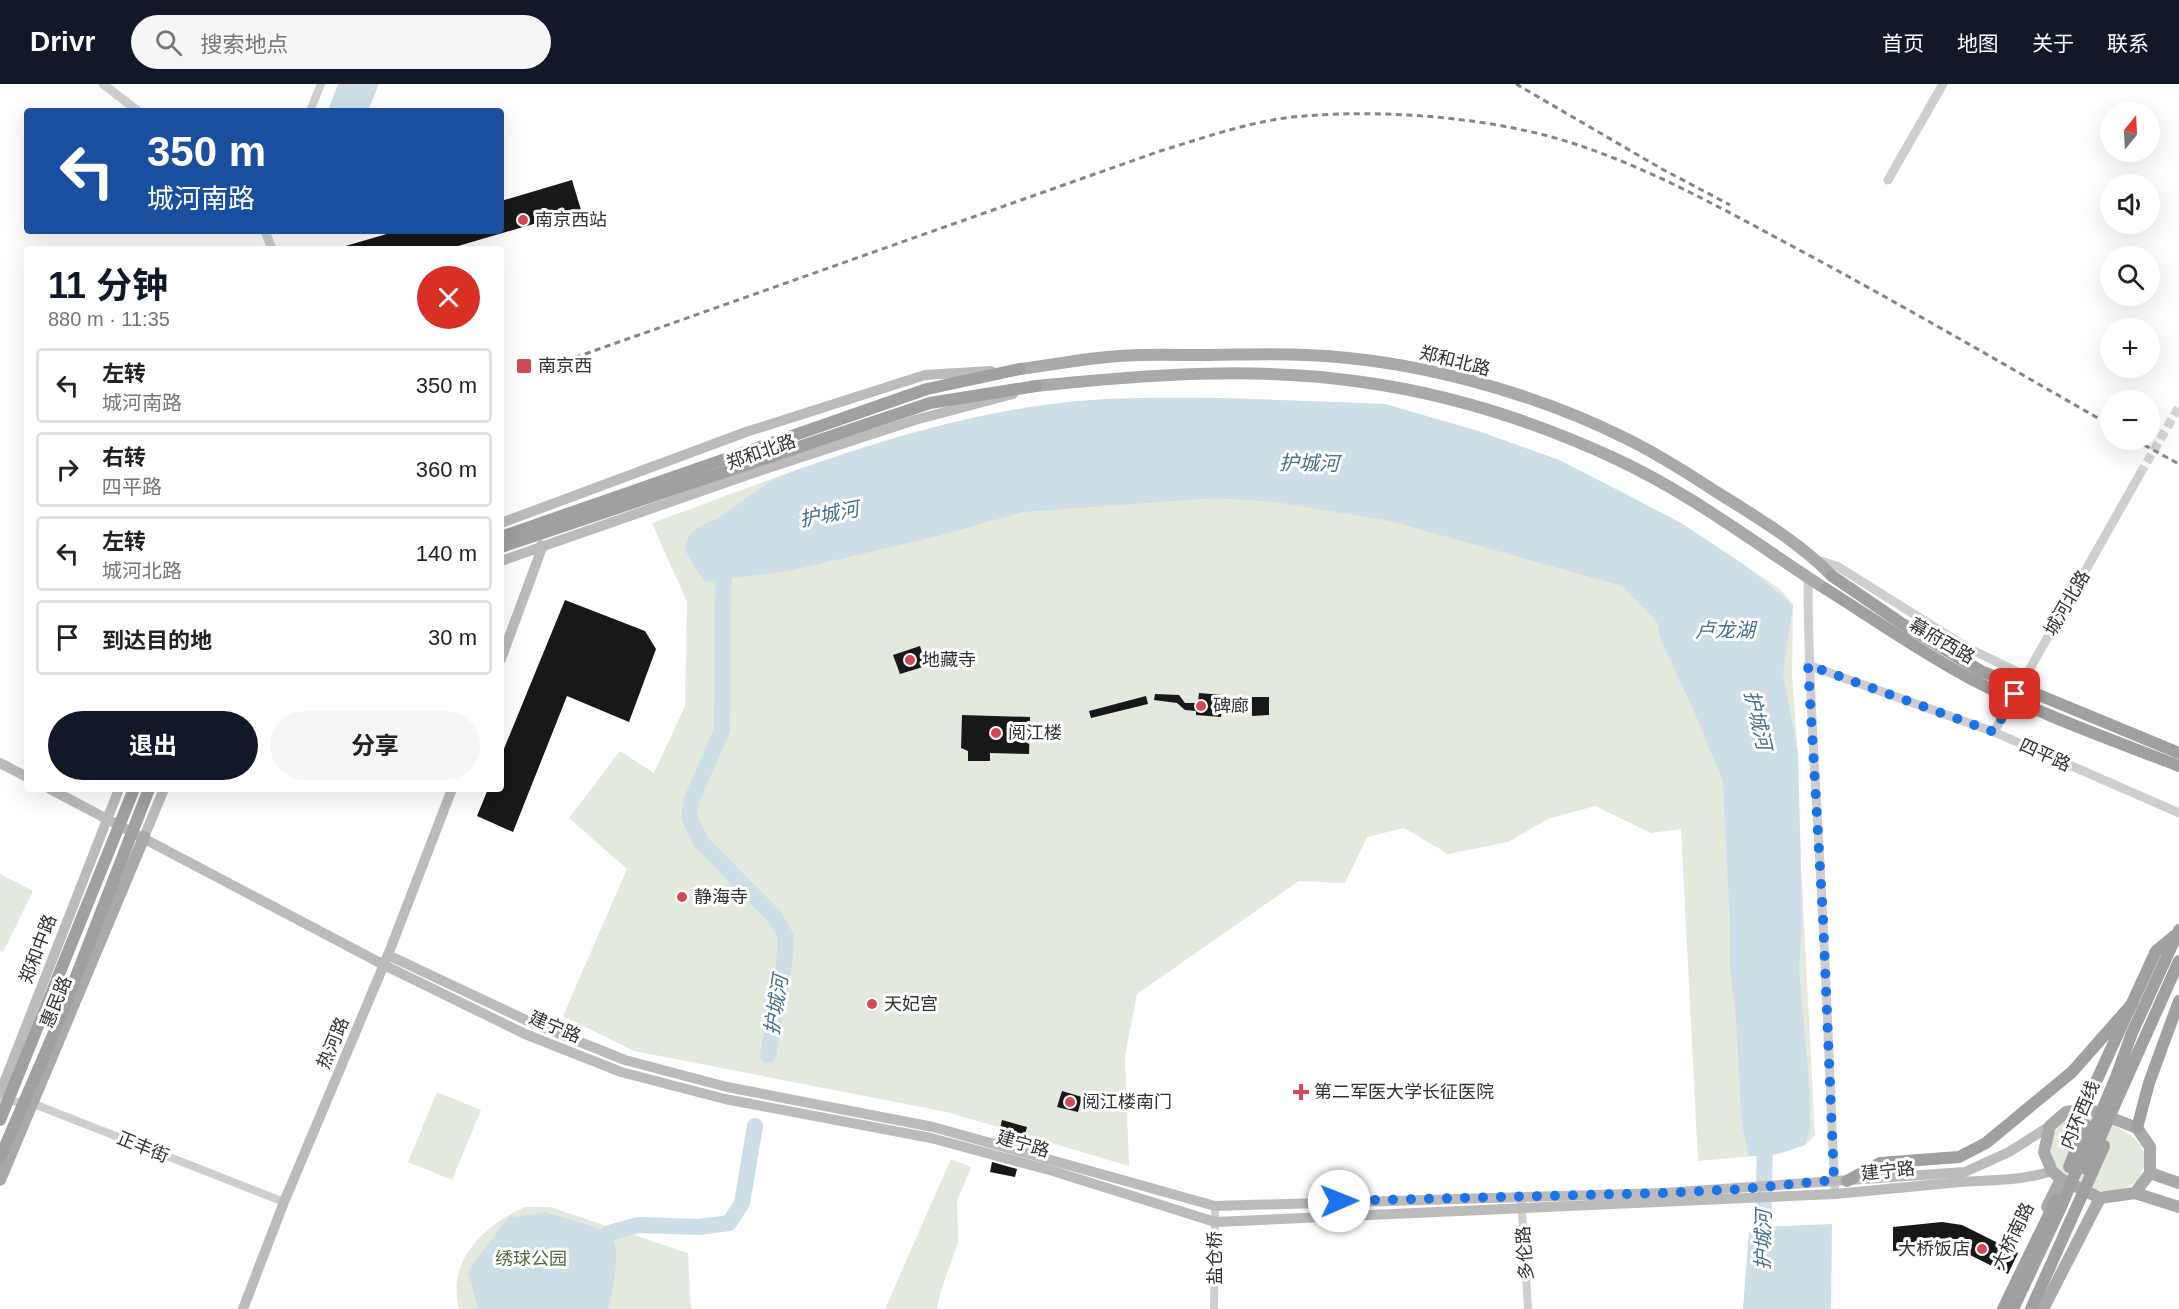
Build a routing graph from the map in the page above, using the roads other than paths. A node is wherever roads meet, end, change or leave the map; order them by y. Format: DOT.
graph roads {
  1 [pos="103,84"];
  2 [pos="321,84"];
  3 [pos="1943,84"];
  4 [pos="134,108"];
  5 [pos="311,108"];
  6 [pos="1888,180"];
  7 [pos="1020,369"];
  8 [pos="1036,386"];
  9 [pos="2140,474"];
  10 [pos="531,513"];
  11 [pos="504,522"];
  12 [pos="504,536"];
  13 [pos="504,546"];
  14 [pos="542,548"];
  15 [pos="504,560"];
  16 [pos="1817,560"];
  17 [pos="1832,576"];
  18 [pos="1808,577"];
  19 [pos="1826,589"];
  20 [pos="504,651"];
  21 [pos="1808,665"];
  22 [pos="2026,676"];
  23 [pos="1994,732"];
  24 [pos="2179,753"];
  25 [pos="0,763"];
  26 [pos="2179,766"];
  27 [pos="24,775"];
  28 [pos="56,792"];
  29 [pos="118,792"];
  30 [pos="133,792"];
  31 [pos="148,792"];
  32 [pos="163,792"];
  33 [pos="451,792"];
  34 [pos="2179,813"];
  35 [pos="106,818"];
  36 [pos="144,837"];
  37 [pos="2178,932"];
  38 [pos="386,960"];
  39 [pos="2179,961"];
  40 [pos="2179,1002"];
  41 [pos="2132,1004"];
  42 [pos="2132,1033"];
  43 [pos="2119,1091"];
  44 [pos="0,1093"];
  45 [pos="0,1100"];
  46 [pos="33,1104"];
  47 [pos="2084,1110"];
  48 [pos="0,1120"];
  49 [pos="2050,1126"];
  50 [pos="2137,1128"];
  51 [pos="0,1158"];
  52 [pos="2150,1173"];
  53 [pos="2057,1175"];
  54 [pos="0,1180"];
  55 [pos="1835,1181"];
  56 [pos="2179,1183"];
  57 [pos="2135,1193"];
  58 [pos="1740,1194"];
  59 [pos="1835,1194"];
  60 [pos="1521,1197"];
  61 [pos="2100,1198"];
  62 [pos="284,1202"];
  63 [pos="1215,1206"];
  64 [pos="2179,1207"];
  65 [pos="1522,1209"];
  66 [pos="1215,1222"];
  67 [pos="243,1309"];
  68 [pos="1214,1309"];
  69 [pos="1528,1309"];
  70 [pos="1998,1309"];
  71 [pos="2003,1309"];
  72 [pos="2013,1309"];
  73 [pos="2021,1309"];
  74 [pos="2031,1309"];
  75 [pos="2043,1309"];
  1 -- 4 [label="street"];
  2 -- 5 [label="street"];
  3 -- 6 [label="street"];
  7 -- 10 [label="main road, 郑和北路"];
  7 -- 12 [label="highway, 郑和北路"];
  7 -- 16 [label="main road, 郑和北路"];
  8 -- 13 [label="highway, 郑和北路"];
  8 -- 14 [label="main road, 郑和北路"];
  8 -- 18 [label="main road, 郑和北路"];
  9 -- 22 [label="street, 城河北路"];
  10 -- 11 [label="main road, 郑和北路"];
  10 -- 14 [label="main road"];
  14 -- 15 [label="main road, 郑和北路"];
  14 -- 20 [label="main road"];
  16 -- 17 [label="main road, 郑和北路"];
  16 -- 22 [label="street"];
  17 -- 24 [label="highway, 幕府西路"];
  18 -- 19 [label="main road, 郑和北路"];
  18 -- 21 [label="street"];
  19 -- 26 [label="highway, 幕府西路"];
  21 -- 23 [label="street, 四平路"];
  21 -- 55 [label="street"];
  22 -- 23 [label="street, 城河北路"];
  23 -- 34 [label="street, 四平路"];
  25 -- 27 [label="main road"];
  28 -- 35 [label="main road, 建宁路"];
  29 -- 35 [label="main road"];
  30 -- 48 [label="highway"];
  31 -- 51 [label="highway"];
  32 -- 36 [label="main road"];
  33 -- 38 [label="main road, 热河路"];
  35 -- 36 [label="main road, 建宁路"];
  35 -- 44 [label="main road, 郑和中路"];
  36 -- 38 [label="main road, 建宁路"];
  36 -- 46 [label="main road, 惠民路"];
  37 -- 41 [label="highway"];
  37 -- 42 [label="highway, 内环西线"];
  38 -- 62 [label="main road, 热河路"];
  38 -- 63 [label="main road, 建宁路"];
  38 -- 66 [label="main road, 建宁路"];
  39 -- 43 [label="highway, 内环西线"];
  40 -- 50 [label="highway"];
  41 -- 47 [label="highway"];
  41 -- 55 [label="highway"];
  42 -- 71 [label="highway"];
  42 -- 72 [label="highway, 内环西线"];
  43 -- 73 [label="highway, 内环西线"];
  43 -- 74 [label="highway"];
  45 -- 46 [label="street, 正丰街"];
  46 -- 54 [label="main road, 惠民路"];
  46 -- 62 [label="street, 正丰街"];
  47 -- 49 [label="main road"];
  47 -- 50 [label="main road"];
  49 -- 53 [label="main road"];
  49 -- 55 [label="main road, 建宁路"];
  50 -- 52 [label="main road"];
  52 -- 56 [label="main road"];
  52 -- 57 [label="main road"];
  53 -- 59 [label="main road, 建宁路"];
  53 -- 61 [label="main road"];
  53 -- 70 [label="main road, 大桥南路"];
  55 -- 58 [label="main road, 建宁路"];
  55 -- 59 [label="street"];
  57 -- 61 [label="main road"];
  57 -- 64 [label="main road"];
  58 -- 59 [label="main road, 建宁路"];
  58 -- 60 [label="main road, 建宁路"];
  58 -- 65 [label="main road, 建宁路"];
  60 -- 63 [label="main road, 建宁路"];
  60 -- 65 [label="street, 多伦路"];
  61 -- 75 [label="main road"];
  62 -- 67 [label="main road, 热河路"];
  63 -- 66 [label="street, 盐仓桥"];
  65 -- 66 [label="main road, 建宁路"];
  65 -- 69 [label="street, 多伦路"];
  66 -- 68 [label="street, 盐仓桥"];
}
